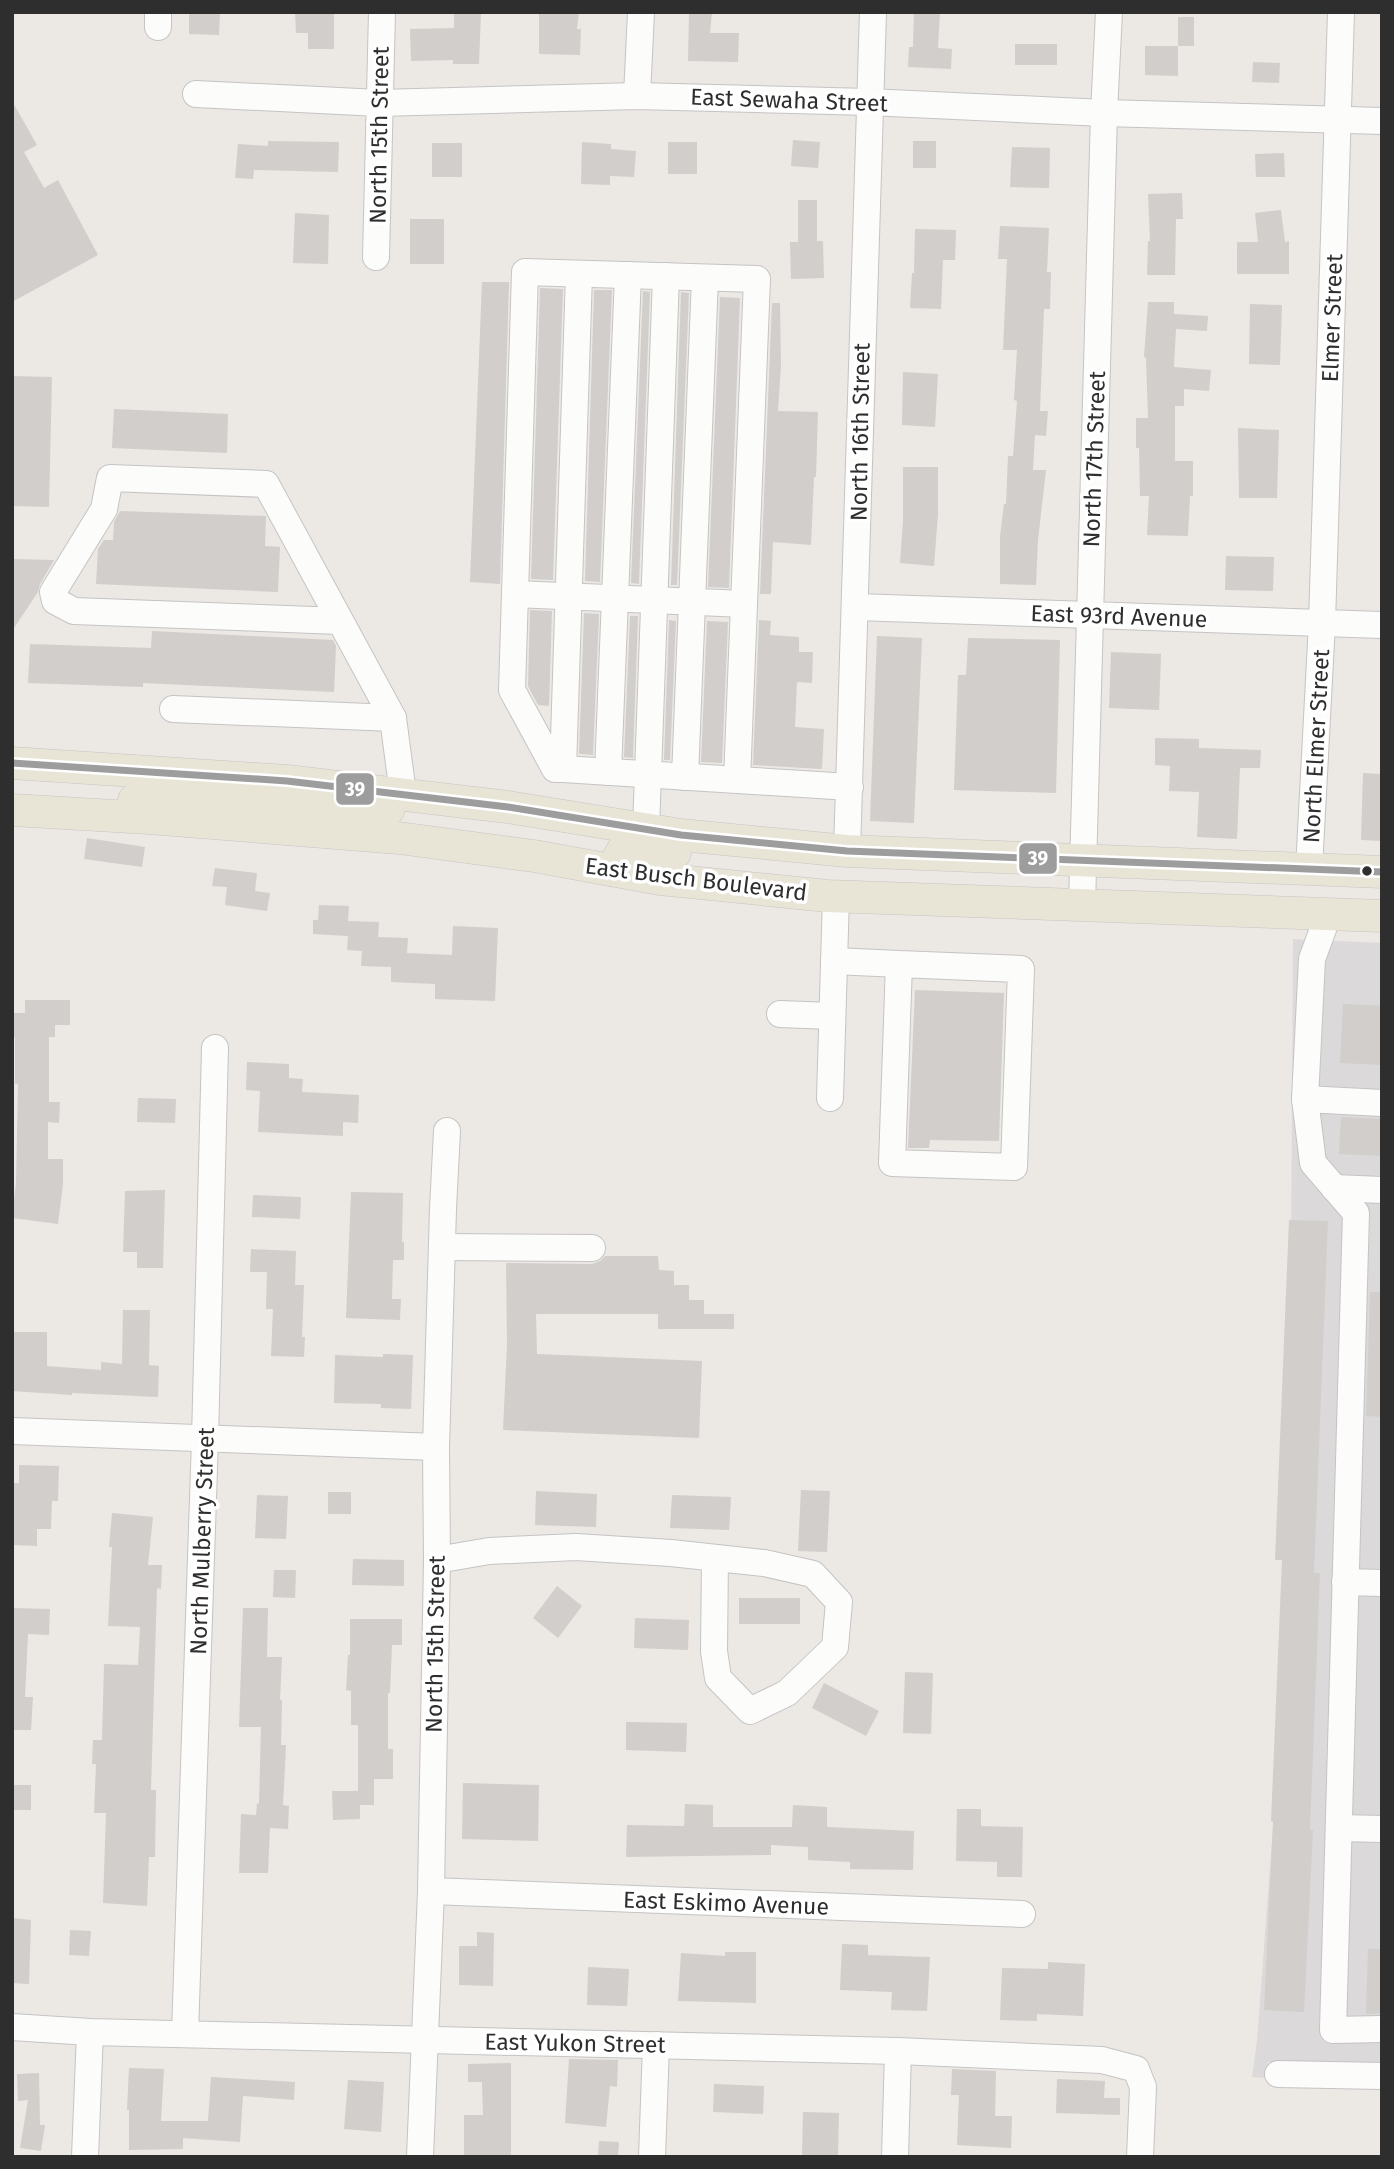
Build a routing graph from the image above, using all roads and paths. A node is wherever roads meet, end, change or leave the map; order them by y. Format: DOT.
graph roads {
  1 [pos="382,12"];
  2 [pos="641,12"];
  3 [pos="873,12"];
  4 [pos="1109,12"];
  5 [pos="1341,12"];
  6 [pos="196,94"];
  7 [pos="637,96"];
  8 [pos="869,102"];
  9 [pos="379,103"];
  10 [pos="1104,113"];
  11 [pos="1338,120"];
  12 [pos="1382,121"];
  13 [pos="376,257"];
  14 [pos="579,274"];
  15 [pos="628,275"];
  16 [pos="666,276"];
  17 [pos="705,278"];
  18 [pos="515,594"];
  19 [pos="569,596"];
  20 [pos="614,598"];
  21 [pos="655,600"];
  22 [pos="693,602"];
  23 [pos="744,604"];
  24 [pos="856,607"];
  25 [pos="1089,615"];
  26 [pos="340,621"];
  27 [pos="1322,623"];
  28 [pos="1382,625"];
  29 [pos="173,709"];
  30 [pos="393,718"];
  31 [pos="12,763"];
  32 [pos="563,769"];
  33 [pos="608,772"];
  34 [pos="648,774"];
  35 [pos="685,777"];
  36 [pos="737,780"];
  37 [pos="850,787"];
  38 [pos="403,794"];
  39 [pos="12,810"];
  40 [pos="109,816"];
  41 [pos="646,829"];
  42 [pos="794,846"];
  43 [pos="847,851"];
  44 [pos="1083,861"];
  45 [pos="1310,869"];
  46 [pos="611,870"];
  47 [pos="1382,872"];
  48 [pos="1382,890"];
  49 [pos="836,896"];
  50 [pos="1082,905"];
  51 [pos="1329,914"];
  52 [pos="1382,916"];
  53 [pos="834,961"];
  54 [pos="899,964"];
  55 [pos="780,1014"];
  56 [pos="832,1016"];
  57 [pos="215,1048"];
  58 [pos="830,1098"];
  59 [pos="1305,1099"];
  60 [pos="1382,1103"];
  61 [pos="447,1131"];
  62 [pos="1334,1188"];
  63 [pos="1382,1190"];
  64 [pos="443,1247"];
  65 [pos="592,1248"];
  66 [pos="12,1431"];
  67 [pos="205,1439"];
  68 [pos="436,1447"];
  69 [pos="715,1558"];
  70 [pos="437,1560"];
  71 [pos="1345,1582"];
  72 [pos="1382,1583"];
  73 [pos="1339,1828"];
  74 [pos="1382,1829"];
  75 [pos="431,1891"];
  76 [pos="1022,1914"];
  77 [pos="12,2027"];
  78 [pos="1382,2029"];
  79 [pos="90,2032"];
  80 [pos="185,2034"];
  81 [pos="425,2040"];
  82 [pos="656,2045"];
  83 [pos="898,2051"];
  84 [pos="1278,2074"];
  85 [pos="1382,2076"];
  86 [pos="85,2157"];
  87 [pos="420,2157"];
  88 [pos="652,2157"];
  89 [pos="895,2157"];
  90 [pos="1140,2157"];
  1 -- 9 [label="street, North 15th Street"];
  2 -- 7 [label="street"];
  3 -- 8 [label="street, North 16th Street"];
  4 -- 10 [label="street, North 17th Street"];
  5 -- 11 [label="street, Elmer Street"];
  6 -- 9 [label="street, East Sewaha Street"];
  7 -- 8 [label="street, East Sewaha Street"];
  7 -- 9 [label="street, East Sewaha Street"];
  8 -- 10 [label="street, East Sewaha Street"];
  8 -- 24 [label="street, North 16th Street"];
  9 -- 13 [label="street, North 15th Street"];
  10 -- 11 [label="street, East Sewaha Street"];
  10 -- 25 [label="street, North 17th Street"];
  11 -- 12 [label="street, East Sewaha Street"];
  11 -- 27 [label="street, Elmer Street"];
  14 -- 15 [label="street"];
  14 -- 18 [label="street"];
  14 -- 19 [label="street"];
  15 -- 16 [label="street"];
  15 -- 20 [label="street"];
  16 -- 17 [label="street"];
  16 -- 21 [label="street"];
  17 -- 22 [label="street"];
  17 -- 23 [label="street"];
  18 -- 19 [label="street"];
  18 -- 32 [label="street"];
  19 -- 20 [label="street"];
  19 -- 32 [label="street"];
  20 -- 21 [label="street"];
  20 -- 33 [label="street"];
  21 -- 22 [label="street"];
  21 -- 34 [label="street"];
  22 -- 23 [label="street"];
  22 -- 35 [label="street"];
  23 -- 36 [label="street"];
  24 -- 25 [label="street, East 93rd Avenue"];
  24 -- 37 [label="street, North 16th Street"];
  25 -- 27 [label="street, East 93rd Avenue"];
  25 -- 44 [label="street, North 17th Street"];
  26 -- 26 [label="street"];
  26 -- 30 [label="street"];
  27 -- 28 [label="street, East 93rd Avenue"];
  27 -- 45 [label="street, North Elmer Street"];
  29 -- 30 [label="street"];
  30 -- 38 [label="street"];
  31 -- 38 [label="main road, East Busch Boulevard"];
  32 -- 33 [label="street"];
  33 -- 34 [label="street"];
  34 -- 35 [label="street"];
  34 -- 41 [label="street"];
  35 -- 36 [label="street"];
  36 -- 37 [label="street"];
  37 -- 43 [label="street, North 16th Street"];
  38 -- 40 [label="main road"];
  38 -- 41 [label="main road, East Busch Boulevard"];
  39 -- 40 [label="main road, East Busch Boulevard"];
  40 -- 46 [label="main road, East Busch Boulevard"];
  41 -- 42 [label="main road, East Busch Boulevard"];
  42 -- 43 [label="main road, East Busch Boulevard"];
  42 -- 46 [label="main road"];
  43 -- 44 [label="main road, East Busch Boulevard"];
  44 -- 45 [label="main road, East Busch Boulevard"];
  44 -- 50 [label="street, North 17th Street"];
  45 -- 47 [label="main road, East Busch Boulevard"];
  46 -- 49 [label="main road, East Busch Boulevard"];
  48 -- 51 [label="main road"];
  49 -- 50 [label="main road, East Busch Boulevard"];
  49 -- 53 [label="street"];
  50 -- 51 [label="main road, East Busch Boulevard"];
  51 -- 52 [label="main road, East Busch Boulevard"];
  51 -- 59 [label="street"];
  53 -- 54 [label="street"];
  53 -- 56 [label="street"];
  54 -- 54 [label="street"];
  55 -- 56 [label="street"];
  56 -- 58 [label="street"];
  57 -- 67 [label="street, North Mulberry Street"];
  59 -- 60 [label="street"];
  59 -- 62 [label="street"];
  61 -- 64 [label="street, North 15th Street"];
  62 -- 63 [label="street"];
  62 -- 71 [label="street"];
  64 -- 65 [label="street"];
  64 -- 68 [label="street, North 15th Street"];
  66 -- 67 [label="street"];
  67 -- 68 [label="street"];
  67 -- 80 [label="street, North Mulberry Street"];
  68 -- 70 [label="street, North 15th Street"];
  69 -- 69 [label="street"];
  69 -- 70 [label="street"];
  70 -- 75 [label="street, North 15th Street"];
  71 -- 72 [label="street"];
  71 -- 73 [label="street"];
  73 -- 74 [label="street"];
  73 -- 78 [label="street"];
  75 -- 76 [label="street, East Eskimo Avenue"];
  75 -- 81 [label="street, North 15th Street"];
  77 -- 79 [label="street, East Yukon Street"];
  79 -- 80 [label="street, East Yukon Street"];
  79 -- 86 [label="street"];
  80 -- 81 [label="street, East Yukon Street"];
  81 -- 82 [label="street, East Yukon Street"];
  81 -- 87 [label="street, North 15th Street"];
  82 -- 83 [label="street, East Yukon Street"];
  82 -- 88 [label="street"];
  83 -- 89 [label="street"];
  83 -- 90 [label="street, East Yukon Street"];
  84 -- 85 [label="street"];
}
